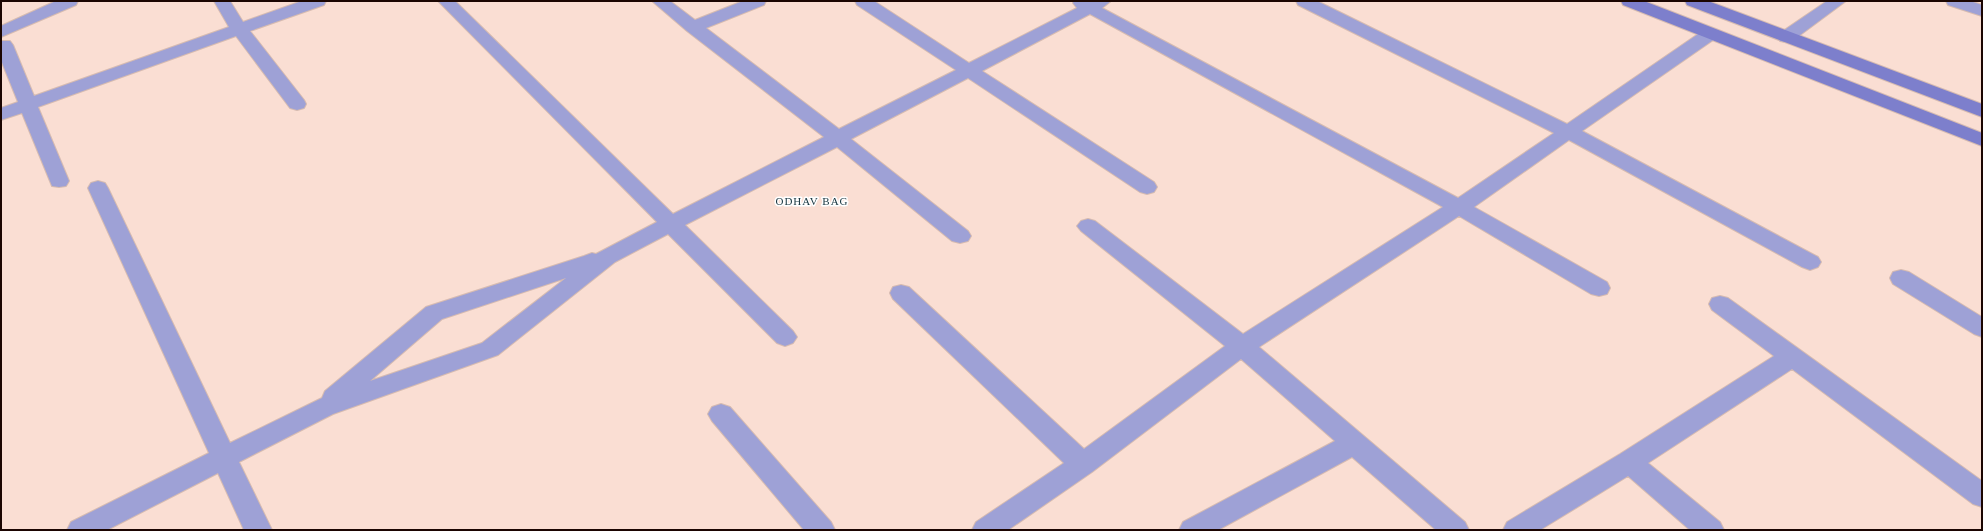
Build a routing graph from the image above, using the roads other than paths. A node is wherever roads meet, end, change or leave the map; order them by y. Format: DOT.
graph roads {
  1 [pos="70,1"];
  2 [pos="222,1"];
  3 [pos="318,1"];
  4 [pos="446,1"];
  5 [pos="660,1"];
  6 [pos="758,1"];
  7 [pos="863,1"];
  8 [pos="1304,1"];
  9 [pos="1629,1"];
  10 [pos="1693,1"];
  11 [pos="1838,1"];
  12 [pos="1954,1"];
  13 [pos="1090,3"];
  14 [pos="1982,11"];
  15 [pos="693,27"];
  16 [pos="239,29"];
  17 [pos="1710,34"];
  18 [pos="1786,36"];
  19 [pos="3,39"];
  20 [pos="966,70"];
  21 [pos="27,104"];
  22 [pos="297,104"];
  23 [pos="1982,111"];
  24 [pos="1,114"];
  25 [pos="1568,132"];
  26 [pos="837,137"];
  27 [pos="1982,140"];
  28 [pos="59,181"];
  29 [pos="1147,187"];
  30 [pos="98,188"];
  31 [pos="1459,207"];
  32 [pos="670,224"];
  33 [pos="1088,226"];
  34 [pos="960,236"];
  35 [pos="607,257"];
  36 [pos="1810,262"];
  37 [pos="1901,278"];
  38 [pos="1599,288"];
  39 [pos="901,293"];
  40 [pos="1720,304"];
  41 [pos="1982,328"];
  42 [pos="785,337"];
  43 [pos="1242,346"];
  44 [pos="1792,357"];
  45 [pos="324,407"];
  46 [pos="721,414"];
  47 [pos="1355,443"];
  48 [pos="223,458"];
  49 [pos="1629,462"];
  50 [pos="1083,464"];
  51 [pos="1982,496"];
  52 [pos="81,530"];
  53 [pos="258,530"];
  54 [pos="820,530"];
  55 [pos="986,530"];
  56 [pos="1193,530"];
  57 [pos="1454,530"];
  58 [pos="1517,530"];
  59 [pos="1710,530"];
  1 -- 19 [label="street"];
  2 -- 16 [label="street"];
  3 -- 16 [label="street"];
  4 -- 32 [label="street"];
  5 -- 15 [label="street"];
  6 -- 15 [label="street"];
  7 -- 20 [label="street"];
  8 -- 25 [label="street"];
  9 -- 17 [label="main road"];
  10 -- 18 [label="main road"];
  11 -- 18 [label="street"];
  12 -- 14 [label="street"];
  13 -- 20 [label="street"];
  13 -- 31 [label="street"];
  15 -- 26 [label="street"];
  16 -- 21 [label="street"];
  16 -- 22 [label="street"];
  17 -- 25 [label="street"];
  17 -- 27 [label="main road"];
  18 -- 23 [label="main road"];
  19 -- 21 [label="street"];
  20 -- 26 [label="street"];
  20 -- 29 [label="street"];
  21 -- 24 [label="street"];
  21 -- 28 [label="street"];
  25 -- 31 [label="street"];
  25 -- 36 [label="street"];
  26 -- 32 [label="street"];
  26 -- 34 [label="street"];
  30 -- 48 [label="street"];
  31 -- 38 [label="street"];
  31 -- 43 [label="street"];
  32 -- 35 [label="street"];
  32 -- 42 [label="street"];
  33 -- 43 [label="street"];
  35 -- 45 [label="street"];
  35 -- 45 [label="street"];
  37 -- 41 [label="street"];
  39 -- 50 [label="street"];
  40 -- 44 [label="street"];
  43 -- 47 [label="street"];
  43 -- 50 [label="street"];
  44 -- 49 [label="street"];
  44 -- 51 [label="street"];
  45 -- 48 [label="street"];
  46 -- 54 [label="street"];
  47 -- 56 [label="street"];
  47 -- 57 [label="street"];
  48 -- 52 [label="street"];
  48 -- 53 [label="street"];
  49 -- 58 [label="street"];
  49 -- 59 [label="street"];
  50 -- 55 [label="street"];
}
